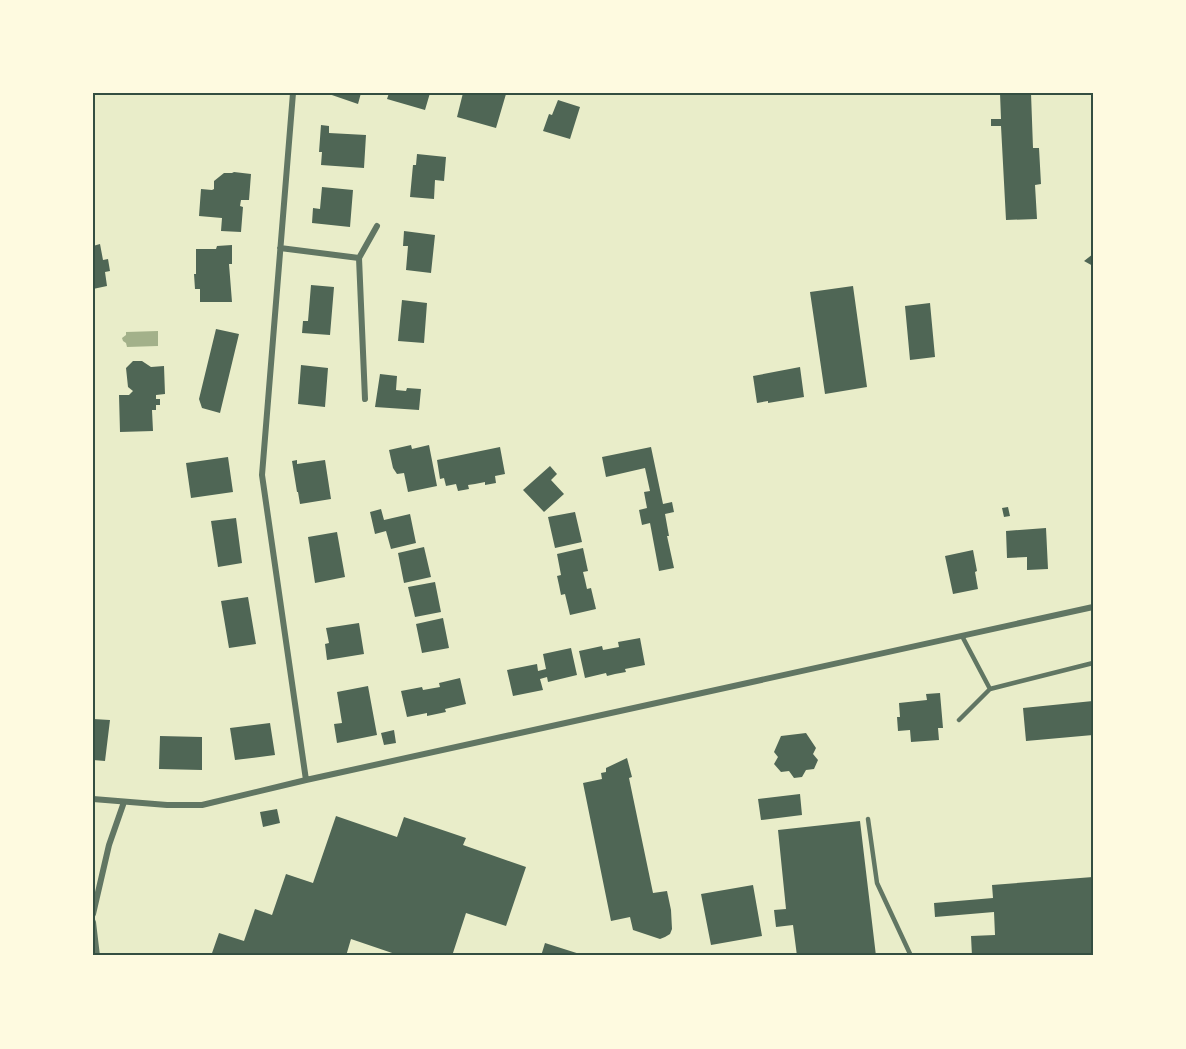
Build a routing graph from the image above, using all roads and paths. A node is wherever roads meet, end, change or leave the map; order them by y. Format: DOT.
graph roads {
  1 [pos="293,93"];
  2 [pos="377,226"];
  3 [pos="280,248"];
  4 [pos="359,258"];
  5 [pos="365,399"];
  6 [pos="1093,607"];
  7 [pos="962,636"];
  8 [pos="1093,663"];
  9 [pos="990,689"];
  10 [pos="959,720"];
  11 [pos="306,780"];
  12 [pos="93,799"];
  13 [pos="124,802"];
  14 [pos="868,819"];
  15 [pos="93,914"];
  16 [pos="93,922"];
  17 [pos="97,956"];
  18 [pos="911,956"];
  1 -- 3 [label="street"];
  2 -- 4 [label="street"];
  3 -- 4 [label="street"];
  3 -- 11 [label="street"];
  4 -- 5 [label="street"];
  6 -- 7 [label="street"];
  7 -- 9 [label="lane"];
  7 -- 11 [label="street"];
  8 -- 9 [label="lane"];
  9 -- 10 [label="lane"];
  11 -- 13 [label="street"];
  12 -- 13 [label="street"];
  13 -- 15 [label="street"];
  14 -- 18 [label="lane"];
  16 -- 17 [label="street"];
}
